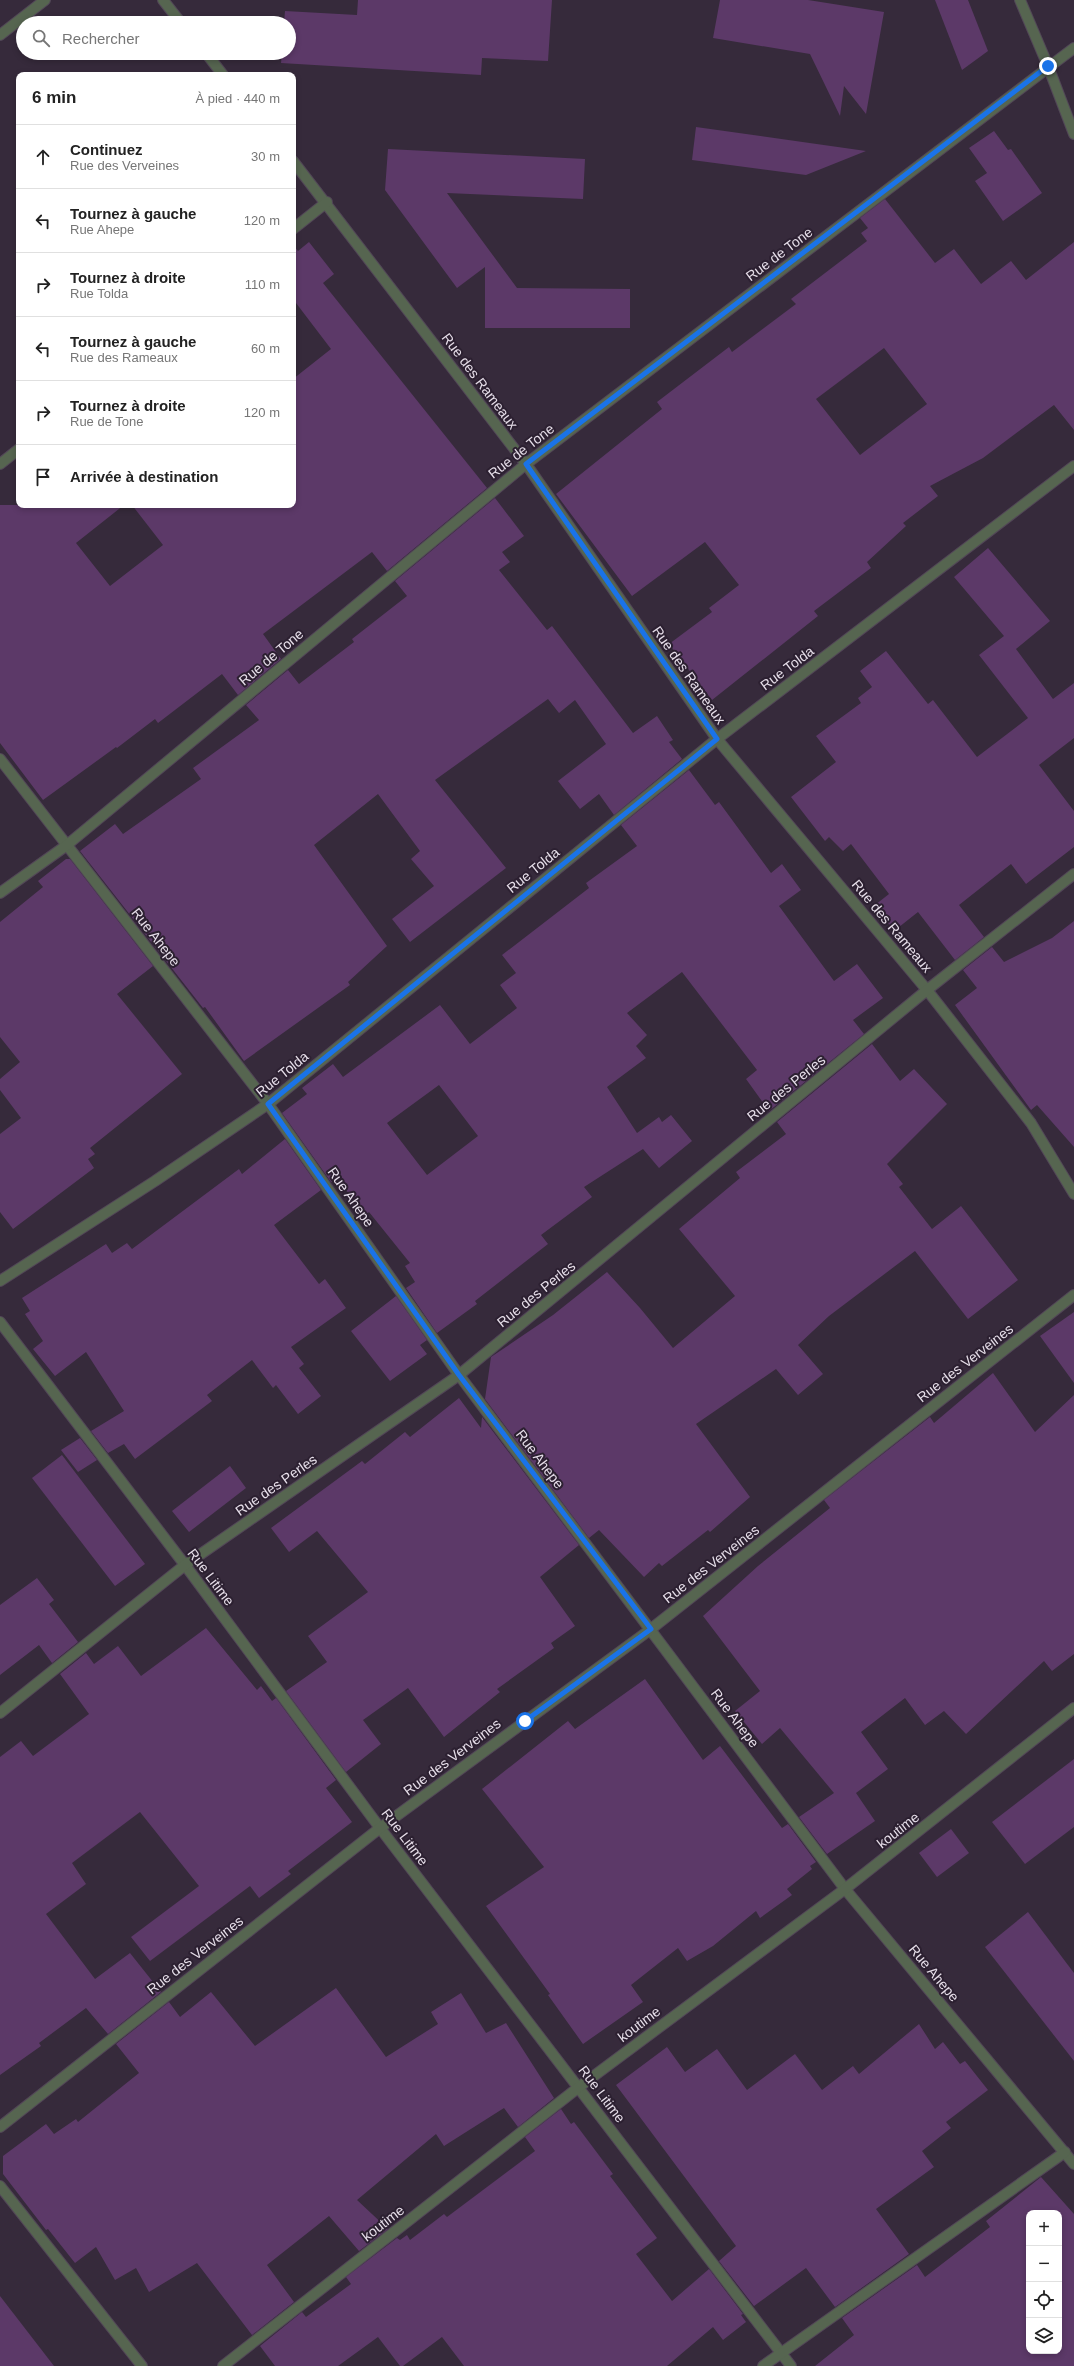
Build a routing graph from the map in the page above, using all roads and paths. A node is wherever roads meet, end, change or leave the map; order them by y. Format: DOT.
graph roads {
  1 [pos="45,0"];
  2 [pos="163,0"];
  3 [pos="1020,0"];
  4 [pos="24,16"];
  5 [pos="176,16"];
  6 [pos="16,23"];
  7 [pos="0,35"];
  8 [pos="1074,48"];
  9 [pos="211,60"];
  10 [pos="1048,66"];
  11 [pos="221,72"];
  12 [pos="1074,134"];
  13 [pos="296,165"];
  14 [pos="327,202"];
  15 [pos="296,227"];
  16 [pos="16,451"];
  17 [pos="0,464"];
  18 [pos="526,464"];
  19 [pos="1074,466"];
  20 [pos="717,739"];
  21 [pos="0,758"];
  22 [pos="67,845"];
  23 [pos="1074,874"];
  24 [pos="0,894"];
  25 [pos="927,990"];
  26 [pos="268,1104"];
  27 [pos="1074,1194"];
  28 [pos="0,1281"];
  29 [pos="1074,1295"];
  30 [pos="0,1322"];
  31 [pos="459,1375"];
  32 [pos="185,1565"];
  33 [pos="651,1629"];
  34 [pos="1074,1708"];
  35 [pos="0,1713"];
  36 [pos="380,1828"];
  37 [pos="845,1889"];
  38 [pos="578,2087"];
  39 [pos="0,2127"];
  40 [pos="1065,2152"];
  41 [pos="1074,2164"];
  42 [pos="0,2186"];
  43 [pos="780,2352"];
  44 [pos="142,2366"];
  45 [pos="223,2366"];
  46 [pos="763,2366"];
  47 [pos="791,2366"];
  1 -- 4 [label="street"];
  2 -- 5 [label="street"];
  3 -- 10 [label="street"];
  6 -- 7 [label="street"];
  8 -- 10 [label="street, Rue de Tone"];
  9 -- 11 [label="street"];
  10 -- 12 [label="street"];
  10 -- 18 [label="street, Rue de Tone"];
  13 -- 14 [label="street, Rue des Rameaux"];
  14 -- 15 [label="street"];
  14 -- 18 [label="street, Rue des Rameaux"];
  16 -- 17 [label="street"];
  18 -- 20 [label="street, Rue des Rameaux"];
  18 -- 22 [label="street, Rue de Tone"];
  19 -- 20 [label="street, Rue Tolda"];
  20 -- 25 [label="street, Rue des Rameaux"];
  20 -- 26 [label="street, Rue Tolda"];
  21 -- 22 [label="street, Rue Ahepe"];
  22 -- 24 [label="street, Rue de Tone"];
  22 -- 26 [label="street, Rue Ahepe"];
  23 -- 25 [label="street, Rue des Perles"];
  25 -- 27 [label="street, Rue des Rameaux"];
  25 -- 31 [label="street, Rue des Perles"];
  26 -- 28 [label="street, Rue Tolda"];
  26 -- 31 [label="street, Rue Ahepe"];
  29 -- 33 [label="street, Rue des Verveines"];
  30 -- 32 [label="street, Rue Litime"];
  31 -- 32 [label="street, Rue des Perles"];
  31 -- 33 [label="street, Rue Ahepe"];
  32 -- 35 [label="street, Rue des Perles"];
  32 -- 36 [label="street, Rue Litime"];
  33 -- 36 [label="street, Rue des Verveines"];
  33 -- 37 [label="street, Rue Ahepe"];
  34 -- 37 [label="street, koutime"];
  36 -- 38 [label="street, Rue Litime"];
  36 -- 39 [label="street, Rue des Verveines"];
  37 -- 38 [label="street, koutime"];
  37 -- 40 [label="street, Rue Ahepe"];
  38 -- 43 [label="street, Rue Litime"];
  38 -- 45 [label="street, koutime"];
  40 -- 41 [label="street, Rue Ahepe"];
  40 -- 43 [label="street"];
  42 -- 44 [label="street"];
  43 -- 46 [label="street"];
  43 -- 47 [label="street, Rue Litime"];
}
